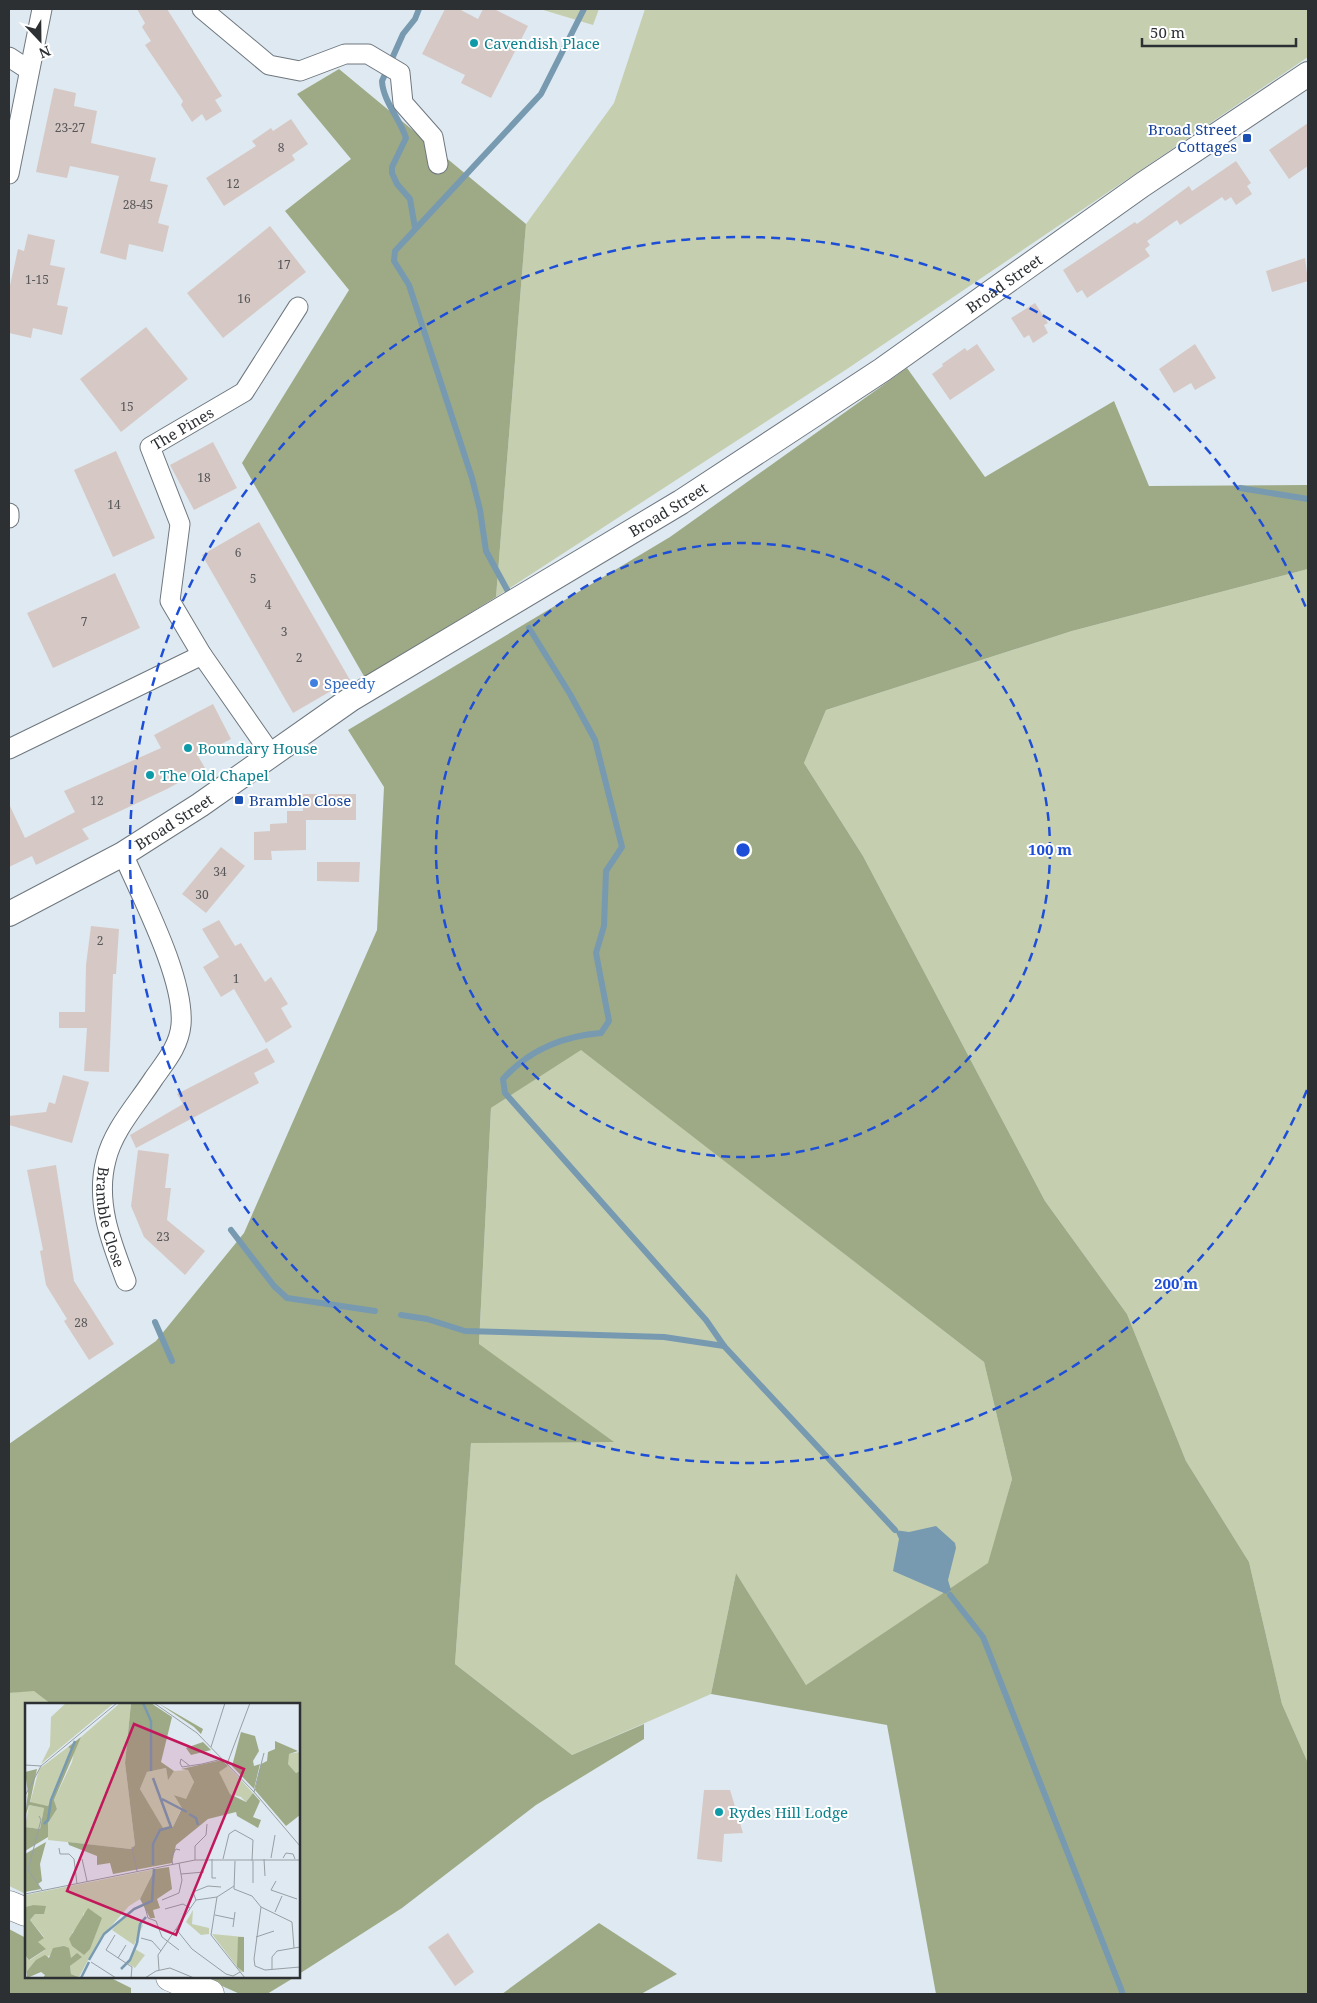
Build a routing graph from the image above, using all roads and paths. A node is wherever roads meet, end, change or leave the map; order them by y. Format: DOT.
graph roads {
  1 [pos="42,9"];
  2 [pos="202,9"];
  3 [pos="9,57"];
  4 [pos="29,70"];
  5 [pos="1308,74"];
  6 [pos="438,164"];
  7 [pos="9,174"];
  8 [pos="298,308"];
  9 [pos="9,513"];
  10 [pos="9,518"];
  11 [pos="202,655"];
  12 [pos="9,749"];
  13 [pos="271,754"];
  14 [pos="123,854"];
  15 [pos="9,914"];
  16 [pos="126,1281"];
  17 [pos="9,1905"];
  18 [pos="25,1912"];
  1 -- 4 [label="street"];
  2 -- 6 [label="street"];
  3 -- 4 [label="street"];
  4 -- 7 [label="street"];
  5 -- 13 [label="street, Broad Street"];
  8 -- 11 [label="street, The Pines"];
  9 -- 10 [label="street"];
  11 -- 12 [label="street"];
  11 -- 13 [label="street, The Pines"];
  13 -- 14 [label="street, Broad Street"];
  14 -- 15 [label="street, Broad Street"];
  14 -- 16 [label="street, Bramble Close"];
  17 -- 18 [label="main road"];
}
